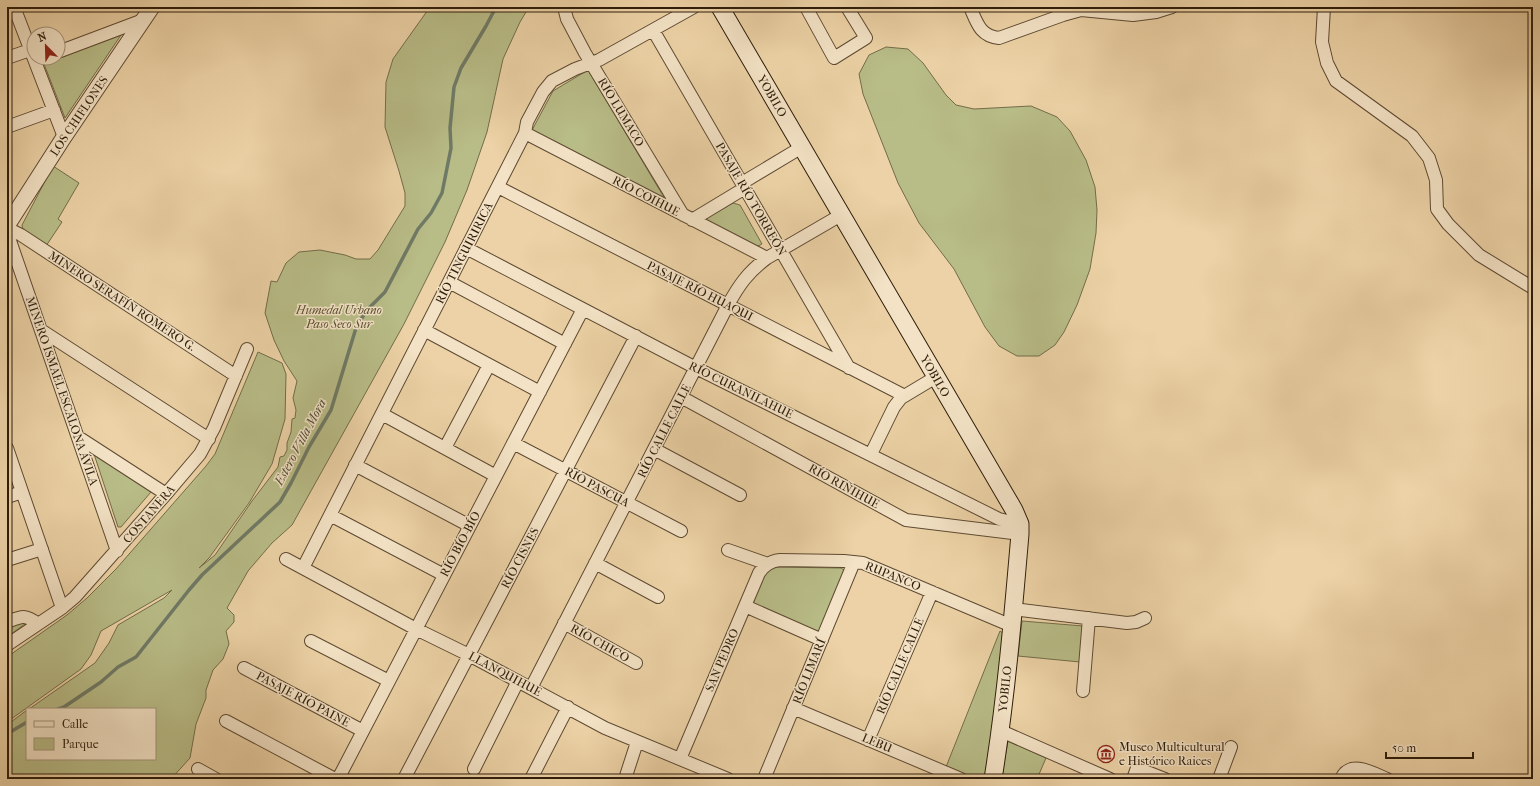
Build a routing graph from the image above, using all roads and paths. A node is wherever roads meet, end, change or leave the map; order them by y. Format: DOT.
graph roads {
  1 [pos="14,7"];
  2 [pos="152,7"];
  3 [pos="564,7"];
  4 [pos="694,7"];
  5 [pos="720,7"];
  6 [pos="806,7"];
  7 [pos="847,7"];
  8 [pos="970,7"];
  9 [pos="1172,7"];
  10 [pos="1324,7"];
  11 [pos="143,20"];
  12 [pos="653,30"];
  13 [pos="26,35"];
  14 [pos="66,49"];
  15 [pos="26,57"];
  16 [pos="7,58"];
  17 [pos="592,63"];
  18 [pos="39,66"];
  19 [pos="54,110"];
  20 [pos="7,127"];
  21 [pos="525,133"];
  22 [pos="64,137"];
  23 [pos="802,147"];
  24 [pos="744,186"];
  25 [pos="498,187"];
  26 [pos="841,215"];
  27 [pos="688,217"];
  28 [pos="7,227"];
  29 [pos="7,232"];
  30 [pos="466,248"];
  31 [pos="781,250"];
  32 [pos="767,258"];
  33 [pos="449,282"];
  34 [pos="1533,288"];
  35 [pos="728,305"];
  36 [pos="583,309"];
  37 [pos="41,330"];
  38 [pos="424,330"];
  39 [pos="636,336"];
  40 [pos="565,344"];
  41 [pos="247,349"];
  42 [pos="489,364"];
  43 [pos="696,368"];
  44 [pos="849,368"];
  45 [pos="236,376"];
  46 [pos="936,377"];
  47 [pos="540,392"];
  48 [pos="903,395"];
  49 [pos="681,397"];
  50 [pos="382,414"];
  51 [pos="78,437"];
  52 [pos="209,439"];
  53 [pos="513,443"];
  54 [pos="7,448"];
  55 [pos="445,448"];
  56 [pos="654,449"];
  57 [pos="871,454"];
  58 [pos="355,465"];
  59 [pos="566,470"];
  60 [pos="496,476"];
  61 [pos="22,492"];
  62 [pos="166,494"];
  63 [pos="740,495"];
  64 [pos="7,497"];
  65 [pos="627,502"];
  66 [pos="330,516"];
  67 [pos="470,526"];
  68 [pos="1020,529"];
  69 [pos="681,530"];
  70 [pos="42,549"];
  71 [pos="728,550"];
  72 [pos="117,551"];
  73 [pos="286,559"];
  74 [pos="7,560"];
  75 [pos="854,562"];
  76 [pos="595,563"];
  77 [pos="768,564"];
  78 [pos="303,568"];
  79 [pos="444,575"];
  80 [pos="932,592"];
  81 [pos="658,597"];
  82 [pos="745,606"];
  83 [pos="62,608"];
  84 [pos="1012,618"];
  85 [pos="1089,618"];
  86 [pos="1145,618"];
  87 [pos="7,622"];
  88 [pos="564,623"];
  89 [pos="38,624"];
  90 [pos="416,629"];
  91 [pos="822,640"];
  92 [pos="311,641"];
  93 [pos="7,646"];
  94 [pos="469,655"];
  95 [pos="636,663"];
  96 [pos="244,668"];
  97 [pos="389,681"];
  98 [pos="518,681"];
  99 [pos="531,688"];
  100 [pos="1083,691"];
  101 [pos="568,707"];
  102 [pos="794,708"];
  103 [pos="226,721"];
  104 [pos="363,731"];
  105 [pos="1000,731"];
  106 [pos="868,740"];
  107 [pos="636,742"];
  108 [pos="1232,748"];
  109 [pos="680,758"];
  110 [pos="198,769"];
  111 [pos="474,769"];
  112 [pos="1135,773"];
  113 [pos="216,779"];
  114 [pos="337,779"];
  115 [pos="404,779"];
  116 [pos="532,779"];
  117 [pos="625,779"];
  118 [pos="728,779"];
  119 [pos="764,779"];
  120 [pos="961,779"];
  121 [pos="993,779"];
  122 [pos="1110,779"];
  123 [pos="1165,779"];
  124 [pos="1219,779"];
  125 [pos="1341,779"];
  126 [pos="1387,779"];
  1 -- 13 [label="street"];
  2 -- 11 [label="street, LOS CHIFLONES"];
  3 -- 17 [label="street, RÍO LUMACO"];
  4 -- 12 [label="street, RÍO TINGUIRIRICA"];
  5 -- 23 [label="main road, YOBILO"];
  6 -- 7 [label="street"];
  8 -- 9 [label="street"];
  10 -- 34 [label="street"];
  11 -- 14 [label="street"];
  11 -- 22 [label="street, LOS CHIFLONES"];
  12 -- 17 [label="street, RÍO TINGUIRIRICA"];
  12 -- 24 [label="street, PASAJE RÍO TORREÓN"];
  15 -- 16 [label="street"];
  17 -- 21 [label="street, RÍO TINGUIRIRICA"];
  17 -- 27 [label="street, RÍO LUMACO"];
  18 -- 19 [label="street"];
  19 -- 20 [label="street"];
  19 -- 22 [label="street"];
  21 -- 25 [label="street, RÍO TINGUIRIRICA"];
  21 -- 27 [label="street, RÍO COIHUE"];
  22 -- 28 [label="street, LOS CHIFLONES"];
  23 -- 24 [label="street"];
  23 -- 26 [label="main road, YOBILO"];
  24 -- 27 [label="street"];
  24 -- 31 [label="street, PASAJE RÍO TORREÓN"];
  25 -- 30 [label="street, RÍO TINGUIRIRICA"];
  25 -- 35 [label="street, PASAJE RÍO HUAQUI"];
  26 -- 31 [label="street, RÍO CALLE CALLE"];
  26 -- 46 [label="main road, YOBILO"];
  27 -- 32 [label="street, RÍO COIHUE"];
  28 -- 45 [label="street, MINERO SERAFÍN ROMERO G."];
  29 -- 37 [label="street, MINERO ISMAEL ESCALONA ÁVILA"];
  30 -- 33 [label="street, RÍO TINGUIRIRICA"];
  30 -- 36 [label="street, RÍO CURANILAHUE"];
  31 -- 32 [label="street, RÍO CALLE CALLE"];
  31 -- 44 [label="street, PASAJE RÍO TORREÓN"];
  32 -- 35 [label="street, RÍO CALLE CALLE"];
  33 -- 38 [label="street, RÍO TINGUIRIRICA"];
  33 -- 40 [label="street"];
  35 -- 43 [label="street, RÍO CALLE CALLE"];
  35 -- 44 [label="street, PASAJE RÍO HUAQUI"];
  36 -- 39 [label="street, RÍO CURANILAHUE"];
  36 -- 40 [label="street, RÍO BÍO-BÍO"];
  37 -- 51 [label="street, MINERO ISMAEL ESCALONA ÁVILA"];
  37 -- 52 [label="street"];
  38 -- 42 [label="street"];
  38 -- 50 [label="street, RÍO TINGUIRIRICA"];
  39 -- 43 [label="street, RÍO CURANILAHUE"];
  39 -- 59 [label="street, RÍO CISNES"];
  40 -- 47 [label="street, RÍO BÍO-BÍO"];
  41 -- 45 [label="street, COSTANERA"];
  42 -- 47 [label="street"];
  42 -- 55 [label="street"];
  43 -- 49 [label="street, RÍO CALLE CALLE"];
  43 -- 57 [label="street, RÍO CURANILAHUE"];
  44 -- 48 [label="street, PASAJE RÍO HUAQUI"];
  45 -- 52 [label="street, COSTANERA"];
  46 -- 48 [label="street"];
  46 -- 68 [label="main road, YOBILO"];
  47 -- 53 [label="street, RÍO BÍO-BÍO"];
  48 -- 57 [label="street"];
  49 -- 56 [label="street, RÍO CALLE CALLE"];
  49 -- 68 [label="street, RÍO RIÑIHUE"];
  50 -- 55 [label="street"];
  50 -- 58 [label="street, RÍO TINGUIRIRICA"];
  51 -- 62 [label="street"];
  51 -- 72 [label="street, MINERO ISMAEL ESCALONA ÁVILA"];
  52 -- 62 [label="street, COSTANERA"];
  53 -- 59 [label="street, RÍO PASCUA"];
  53 -- 60 [label="street, RÍO BÍO-BÍO"];
  54 -- 61 [label="street"];
  55 -- 60 [label="street"];
  56 -- 63 [label="street"];
  56 -- 65 [label="street, RÍO CALLE CALLE"];
  57 -- 68 [label="street, RÍO CURANILAHUE"];
  58 -- 66 [label="street, RÍO TINGUIRIRICA"];
  58 -- 67 [label="street"];
  59 -- 65 [label="street, RÍO PASCUA"];
  59 -- 94 [label="street, RÍO CISNES"];
  60 -- 67 [label="street, RÍO BÍO-BÍO"];
  61 -- 64 [label="street"];
  61 -- 70 [label="street"];
  62 -- 72 [label="street, COSTANERA"];
  65 -- 69 [label="street, RÍO PASCUA"];
  65 -- 76 [label="street, RÍO CALLE CALLE"];
  66 -- 78 [label="street, RÍO TINGUIRIRICA"];
  66 -- 79 [label="street"];
  67 -- 79 [label="street, RÍO BÍO-BÍO"];
  68 -- 84 [label="main road, YOBILO"];
  70 -- 74 [label="street"];
  70 -- 83 [label="street"];
  71 -- 77 [label="street"];
  72 -- 83 [label="street, COSTANERA"];
  73 -- 78 [label="street, LLANQUIHUE"];
  75 -- 77 [label="street, RUPANCO"];
  75 -- 80 [label="street, RUPANCO"];
  75 -- 91 [label="street, RÍO LIMARÍ"];
  76 -- 81 [label="street"];
  76 -- 88 [label="street, RÍO CALLE CALLE"];
  77 -- 82 [label="street, SAN PEDRO"];
  78 -- 90 [label="street, LLANQUIHUE"];
  79 -- 90 [label="street, RÍO BÍO-BÍO"];
  80 -- 84 [label="street, RUPANCO"];
  80 -- 106 [label="street, RÍO CALLE CALLE"];
  82 -- 91 [label="street"];
  82 -- 109 [label="street, SAN PEDRO"];
  83 -- 89 [label="street, COSTANERA"];
  84 -- 85 [label="street, RUPANCO"];
  84 -- 105 [label="main road, YOBILO"];
  85 -- 86 [label="street, RUPANCO"];
  85 -- 100 [label="street"];
  87 -- 89 [label="street"];
  88 -- 95 [label="street, RÍO CHICO"];
  88 -- 99 [label="street, RÍO CALLE CALLE"];
  89 -- 93 [label="street, COSTANERA"];
  90 -- 94 [label="street, LLANQUIHUE"];
  90 -- 97 [label="street, RÍO BÍO-BÍO"];
  91 -- 102 [label="street, RÍO LIMARÍ"];
  92 -- 97 [label="street"];
  94 -- 98 [label="street, LLANQUIHUE"];
  94 -- 115 [label="street, RÍO CISNES"];
  96 -- 104 [label="street, PASAJE RÍO PAINE"];
  97 -- 104 [label="street, RÍO BÍO-BÍO"];
  98 -- 99 [label="street, LLANQUIHUE"];
  98 -- 111 [label="street"];
  99 -- 101 [label="street, LLANQUIHUE"];
  101 -- 107 [label="street, LLANQUIHUE"];
  101 -- 116 [label="street"];
  102 -- 106 [label="street, LEBU"];
  102 -- 119 [label="street, RÍO LIMARÍ"];
  103 -- 114 [label="street"];
  104 -- 114 [label="street, RÍO BÍO-BÍO"];
  105 -- 121 [label="main road, YOBILO"];
  105 -- 122 [label="street"];
  106 -- 120 [label="street, LEBU"];
  107 -- 109 [label="street, LLANQUIHUE"];
  107 -- 117 [label="street"];
  108 -- 124 [label="street"];
  109 -- 118 [label="street, LLANQUIHUE"];
  110 -- 113 [label="street"];
  112 -- 123 [label="street"];
  125 -- 126 [label="street"];
}
